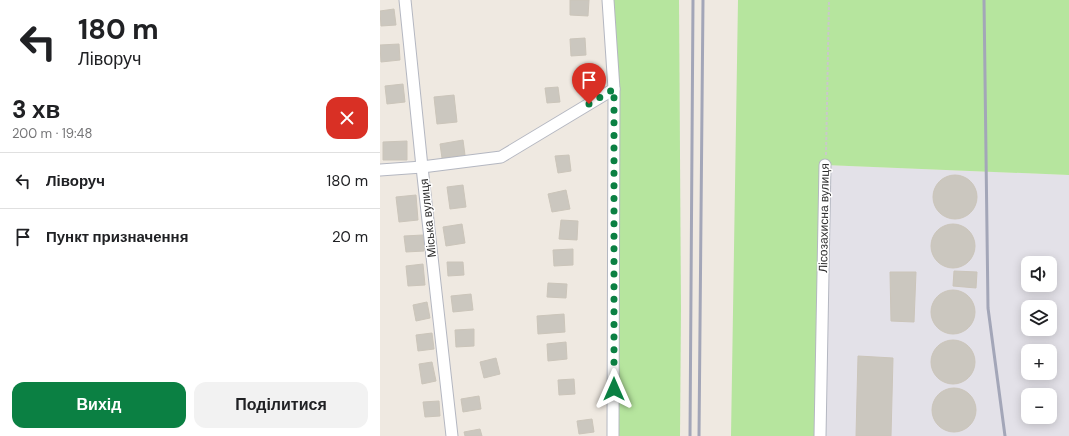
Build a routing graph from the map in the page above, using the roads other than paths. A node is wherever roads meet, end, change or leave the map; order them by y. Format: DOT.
graph roads {
  1 [pos="405,0"];
  2 [pos="608,0"];
  3 [pos="614,89"];
  4 [pos="825,165"];
  5 [pos="422,167"];
  6 [pos="380,170"];
  7 [pos="452,436"];
  8 [pos="614,436"];
  9 [pos="820,436"];
  1 -- 5 [label="street, Міська вулиця"];
  2 -- 3 [label="street"];
  3 -- 5 [label="street"];
  3 -- 8 [label="street"];
  4 -- 9 [label="street, Лісозахисна вулиця"];
  5 -- 6 [label="street"];
  5 -- 7 [label="street, Міська вулиця"];
}
